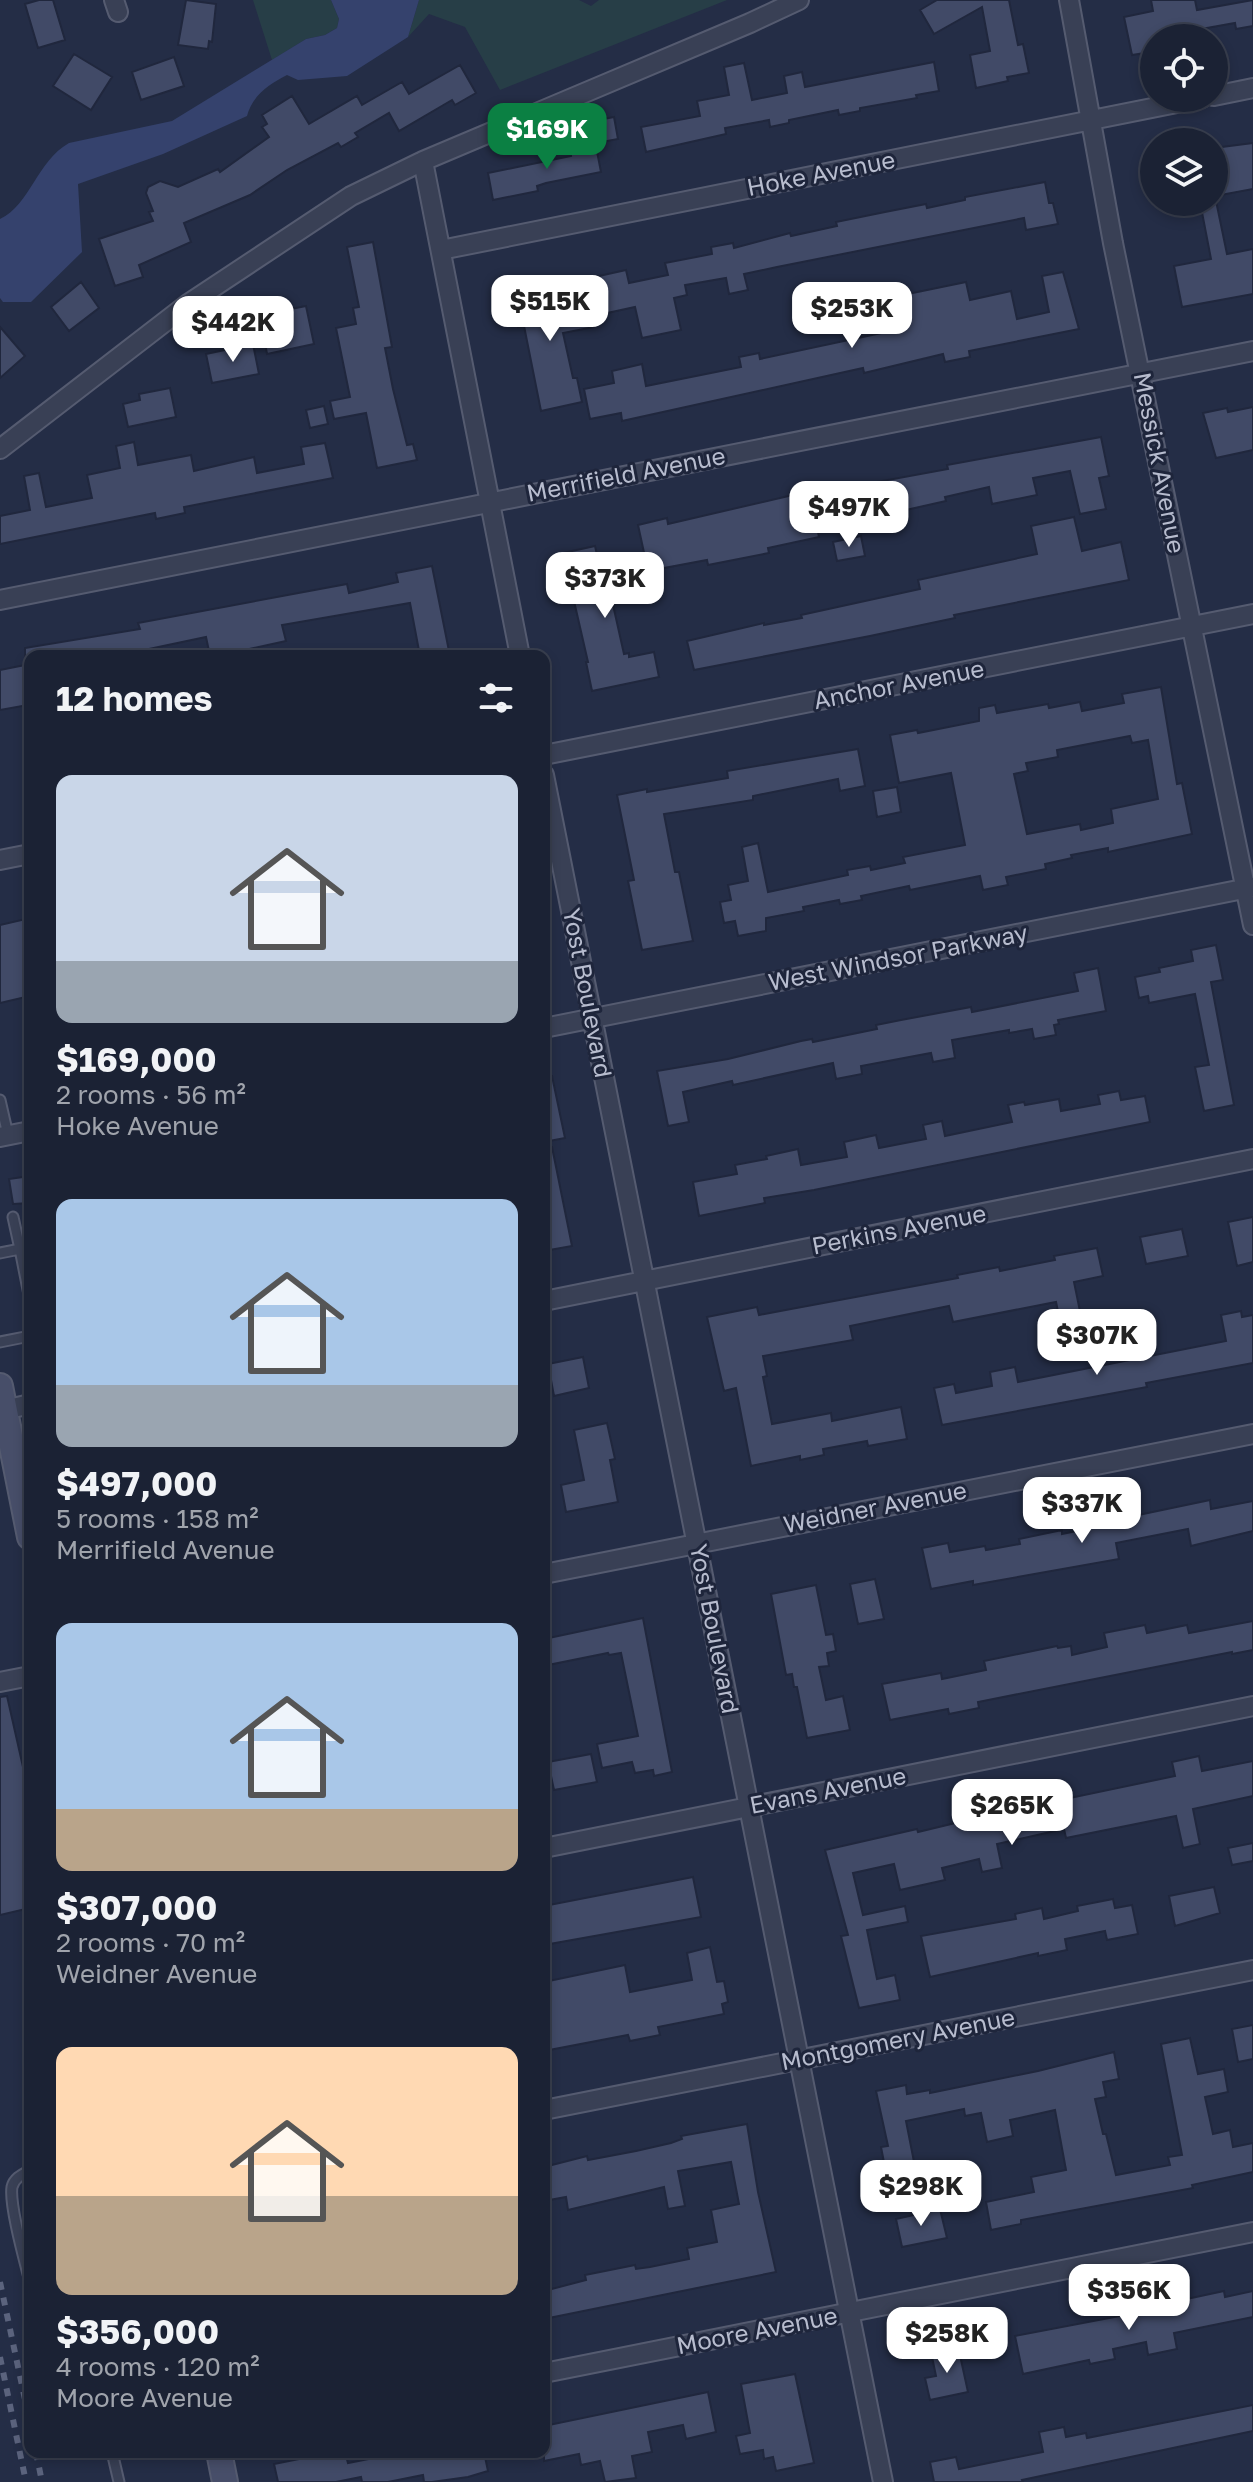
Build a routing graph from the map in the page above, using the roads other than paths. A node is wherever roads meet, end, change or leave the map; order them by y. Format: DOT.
graph roads {
  1 [pos="799,0"];
  2 [pos="1069,0"];
  3 [pos="1253,88"];
  4 [pos="1228,93"];
  5 [pos="1140,110"];
  6 [pos="1091,120"];
  7 [pos="423,161"];
  8 [pos="441,250"];
  9 [pos="1253,351"];
  10 [pos="1141,374"];
  11 [pos="0,449"];
  12 [pos="490,502"];
  13 [pos="0,600"];
  14 [pos="1253,614"];
  15 [pos="1192,626"];
  16 [pos="519,650"];
  17 [pos="550,754"];
  18 [pos="550,805"];
  19 [pos="24,855"];
  20 [pos="0,860"];
  21 [pos="1249,888"];
  22 [pos="1253,925"];
  23 [pos="592,1018"];
  24 [pos="550,1027"];
  25 [pos="0,1100"];
  26 [pos="24,1132"];
  27 [pos="4,1136"];
  28 [pos="1253,1159"];
  29 [pos="13,1217"];
  30 [pos="20,1249"];
  31 [pos="0,1253"];
  32 [pos="24,1269"];
  33 [pos="645,1281"];
  34 [pos="550,1300"];
  35 [pos="24,1337"];
  36 [pos="0,1342"];
  37 [pos="0,1386"];
  38 [pos="24,1405"];
  39 [pos="5,1410"];
  40 [pos="1253,1434"];
  41 [pos="24,1507"];
  42 [pos="697,1543"];
  43 [pos="550,1573"];
  44 [pos="24,1677"];
  45 [pos="0,1682"];
  46 [pos="1253,1706"];
  47 [pos="749,1806"];
  48 [pos="550,1847"];
  49 [pos="1253,1970"];
  50 [pos="800,2060"];
  51 [pos="550,2109"];
  52 [pos="24,2173"];
  53 [pos="1253,2232"];
  54 [pos="24,2258"];
  55 [pos="849,2313"];
  56 [pos="550,2372"];
  57 [pos="113,2458"];
  58 [pos="220,2458"];
  59 [pos="119,2482"];
  60 [pos="225,2482"];
  61 [pos="883,2482"];
  1 -- 7 [label="street"];
  2 -- 6 [label="street, Messick Avenue"];
  3 -- 4 [label="street"];
  5 -- 6 [label="street, Hoke Avenue"];
  6 -- 8 [label="street, Hoke Avenue"];
  6 -- 10 [label="street, Messick Avenue"];
  7 -- 8 [label="street"];
  7 -- 11 [label="street"];
  8 -- 12 [label="street"];
  9 -- 10 [label="street, Merrifield Avenue"];
  10 -- 12 [label="street, Merrifield Avenue"];
  10 -- 15 [label="street, Messick Avenue"];
  12 -- 13 [label="street, Merrifield Avenue"];
  12 -- 16 [label="street"];
  14 -- 15 [label="street, Anchor Avenue"];
  15 -- 17 [label="street, Anchor Avenue"];
  15 -- 21 [label="street, Messick Avenue"];
  18 -- 23 [label="street, Yost Boulevard"];
  19 -- 20 [label="street"];
  21 -- 22 [label="street, Messick Avenue"];
  21 -- 23 [label="street, West Windsor Parkway"];
  23 -- 24 [label="street, West Windsor Parkway"];
  23 -- 33 [label="street, Yost Boulevard"];
  25 -- 27 [label="lane"];
  26 -- 27 [label="street"];
  28 -- 33 [label="street, Perkins Avenue"];
  29 -- 30 [label="lane"];
  30 -- 31 [label="lane"];
  30 -- 32 [label="lane"];
  33 -- 34 [label="street, Perkins Avenue"];
  33 -- 42 [label="street, Yost Boulevard"];
  35 -- 36 [label="lane"];
  37 -- 39 [label="main road"];
  38 -- 39 [label="street"];
  39 -- 41 [label="main road"];
  40 -- 42 [label="street, Weidner Avenue"];
  42 -- 43 [label="street, Weidner Avenue"];
  42 -- 47 [label="street, Yost Boulevard"];
  44 -- 45 [label="street"];
  46 -- 47 [label="street, Evans Avenue"];
  47 -- 48 [label="street, Evans Avenue"];
  47 -- 50 [label="street, Yost Boulevard"];
  49 -- 50 [label="street, Montgomery Avenue"];
  50 -- 51 [label="street, Montgomery Avenue"];
  50 -- 55 [label="street, Yost Boulevard"];
  52 -- 54 [label="lane"];
  53 -- 55 [label="street, Moore Avenue"];
  55 -- 56 [label="street, Moore Avenue"];
  55 -- 61 [label="street, Yost Boulevard"];
  57 -- 59 [label="lane"];
  58 -- 60 [label="main road"];
}
